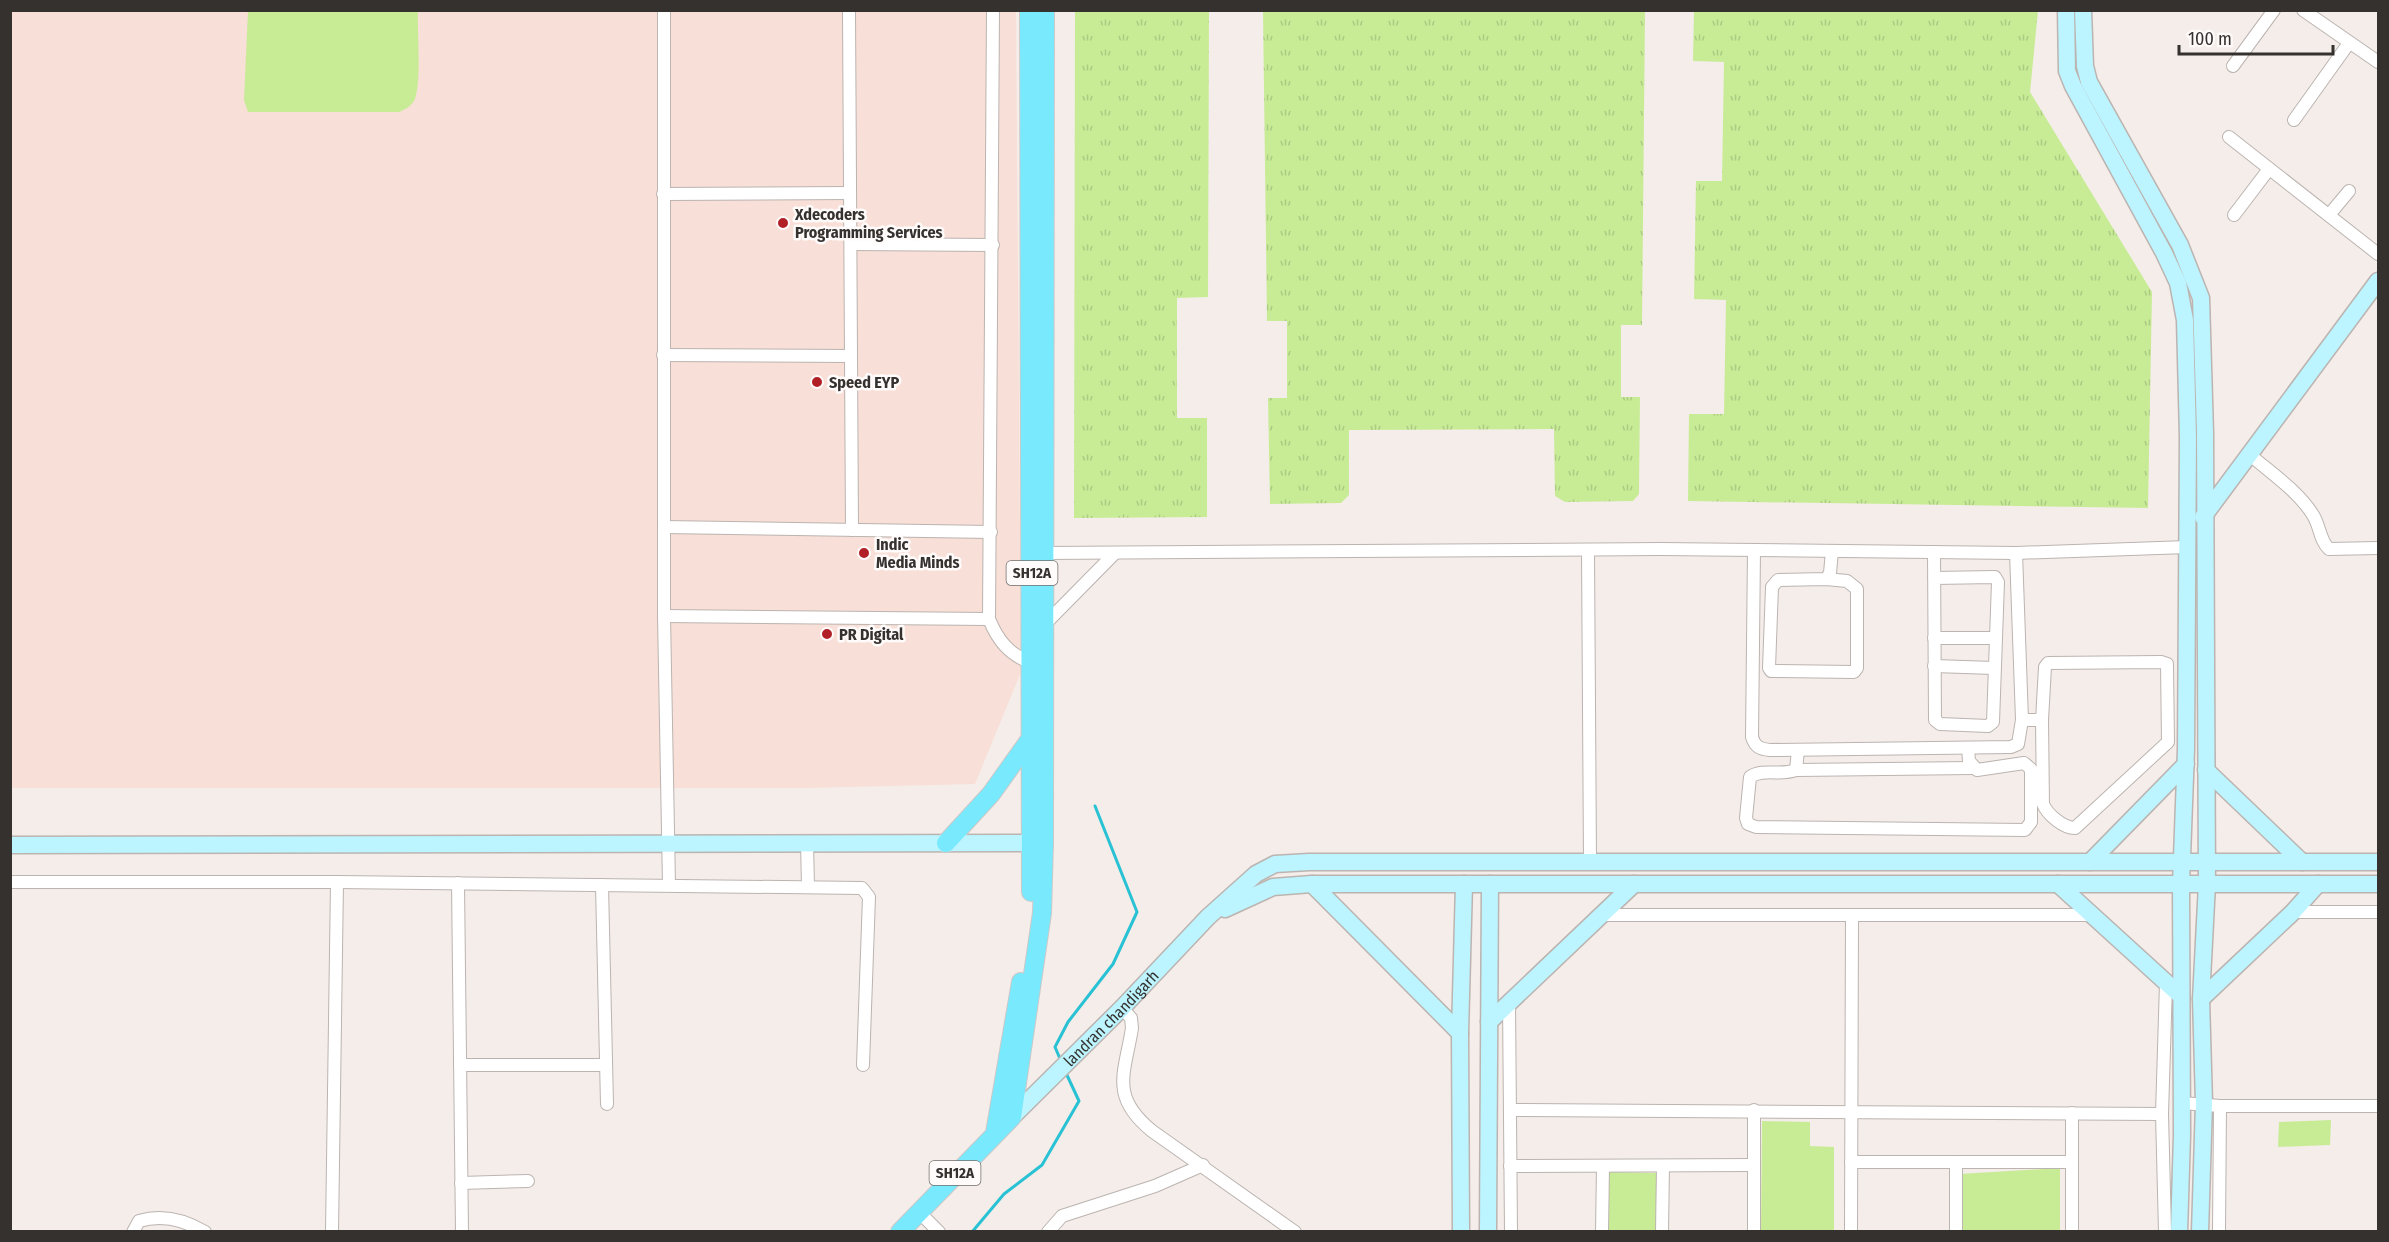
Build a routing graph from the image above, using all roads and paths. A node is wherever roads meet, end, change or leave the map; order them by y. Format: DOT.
graph roads {
  1 [pos="664,10"];
  2 [pos="849,10"];
  3 [pos="993,10"];
  4 [pos="1029,10"];
  5 [pos="1045,10"];
  6 [pos="2066,10"];
  7 [pos="2084,10"];
  8 [pos="2274,10"];
  9 [pos="2303,10"];
  10 [pos="2349,43"];
  11 [pos="2379,62"];
  12 [pos="2233,66"];
  13 [pos="2294,120"];
  14 [pos="2229,137"];
  15 [pos="2270,169"];
  16 [pos="2349,191"];
  17 [pos="850,193"];
  18 [pos="663,194"];
  19 [pos="2234,215"];
  20 [pos="2329,216"];
  21 [pos="852,244"];
  22 [pos="993,245"];
  23 [pos="2379,254"];
  24 [pos="2379,281"];
  25 [pos="663,355"];
  26 [pos="851,356"];
  27 [pos="2249,454"];
  28 [pos="2204,516"];
  29 [pos="664,527"];
  30 [pos="852,530"];
  31 [pos="991,532"];
  32 [pos="2187,547"];
  33 [pos="2379,548"];
  34 [pos="1588,550"];
  35 [pos="1754,550"];
  36 [pos="1832,551"];
  37 [pos="1114,552"];
  38 [pos="1934,552"];
  39 [pos="1038,553"];
  40 [pos="2016,553"];
  41 [pos="1934,578"];
  42 [pos="1826,579"];
  43 [pos="664,616"];
  44 [pos="989,619"];
  45 [pos="1045,624"];
  46 [pos="1934,638"];
  47 [pos="1994,638"];
  48 [pos="1031,663"];
  49 [pos="1934,666"];
  50 [pos="1994,668"];
  51 [pos="2022,720"];
  52 [pos="2042,720"];
  53 [pos="1031,738"];
  54 [pos="1968,748"];
  55 [pos="1798,750"];
  56 [pos="2186,764"];
  57 [pos="1973,768"];
  58 [pos="1796,770"];
  59 [pos="2206,770"];
  60 [pos="1038,842"];
  61 [pos="670,843"];
  62 [pos="807,843"];
  63 [pos="946,843"];
  64 [pos="10,845"];
  65 [pos="1590,862"];
  66 [pos="2090,862"];
  67 [pos="2182,862"];
  68 [pos="2207,862"];
  69 [pos="2302,862"];
  70 [pos="2379,862"];
  71 [pos="10,882"];
  72 [pos="337,882"];
  73 [pos="458,883"];
  74 [pos="1312,884"];
  75 [pos="1464,884"];
  76 [pos="1490,884"];
  77 [pos="1634,884"];
  78 [pos="2058,884"];
  79 [pos="2181,884"];
  80 [pos="2207,884"];
  81 [pos="2318,884"];
  82 [pos="2379,884"];
  83 [pos="602,885"];
  84 [pos="669,885"];
  85 [pos="807,886"];
  86 [pos="2293,912"];
  87 [pos="2379,912"];
  88 [pos="1599,915"];
  89 [pos="2093,915"];
  90 [pos="1852,916"];
  91 [pos="1208,917"];
  92 [pos="2166,983"];
  93 [pos="2181,996"];
  94 [pos="2201,999"];
  95 [pos="1509,1002"];
  96 [pos="1122,1008"];
  97 [pos="1490,1022"];
  98 [pos="1460,1032"];
  99 [pos="460,1065"];
  100 [pos="606,1065"];
  101 [pos="863,1065"];
  102 [pos="2182,1103"];
  103 [pos="607,1104"];
  104 [pos="2212,1105"];
  105 [pos="2379,1106"];
  106 [pos="1510,1110"];
  107 [pos="1754,1110"];
  108 [pos="1851,1110"];
  109 [pos="2072,1113"];
  110 [pos="2163,1114"];
  111 [pos="1012,1117"];
  112 [pos="994,1134"];
  113 [pos="1851,1162"];
  114 [pos="1956,1162"];
  115 [pos="2072,1162"];
  116 [pos="1203,1165"];
  117 [pos="1754,1165"];
  118 [pos="1510,1166"];
  119 [pos="1603,1166"];
  120 [pos="1663,1166"];
  121 [pos="528,1181"];
  122 [pos="461,1183"];
  123 [pos="918,1211"];
  124 [pos="133,1232"];
  125 [pos="205,1232"];
  126 [pos="333,1232"];
  127 [pos="462,1232"];
  128 [pos="900,1232"];
  129 [pos="939,1232"];
  130 [pos="1048,1232"];
  131 [pos="1294,1232"];
  132 [pos="1461,1232"];
  133 [pos="1488,1232"];
  134 [pos="1511,1232"];
  135 [pos="1602,1232"];
  136 [pos="1662,1232"];
  137 [pos="1754,1232"];
  138 [pos="1851,1232"];
  139 [pos="1956,1232"];
  140 [pos="2072,1232"];
  141 [pos="2165,1232"];
  142 [pos="2180,1232"];
  143 [pos="2200,1232"];
  144 [pos="2219,1232"];
  1 -- 18 [label="street"];
  2 -- 17 [label="street"];
  3 -- 22 [label="street"];
  4 -- 39 [label="main road, SH12A"];
  5 -- 39 [label="main road, SH12A"];
  6 -- 32 [label="main road"];
  7 -- 28 [label="main road"];
  8 -- 12 [label="street"];
  9 -- 10 [label="street"];
  10 -- 11 [label="street"];
  10 -- 13 [label="street"];
  14 -- 15 [label="street"];
  15 -- 19 [label="street"];
  15 -- 20 [label="street"];
  16 -- 20 [label="street"];
  17 -- 18 [label="street"];
  17 -- 21 [label="street"];
  18 -- 25 [label="street"];
  20 -- 23 [label="street"];
  21 -- 22 [label="street"];
  21 -- 26 [label="street"];
  22 -- 31 [label="street"];
  24 -- 27 [label="main road"];
  25 -- 26 [label="street"];
  25 -- 29 [label="street"];
  26 -- 30 [label="street"];
  27 -- 28 [label="main road"];
  27 -- 33 [label="street"];
  28 -- 32 [label="main road"];
  28 -- 59 [label="main road"];
  29 -- 30 [label="street"];
  29 -- 43 [label="street"];
  30 -- 31 [label="street"];
  31 -- 44 [label="street"];
  32 -- 40 [label="street"];
  32 -- 56 [label="main road"];
  34 -- 35 [label="street"];
  34 -- 37 [label="street"];
  34 -- 65 [label="street"];
  35 -- 36 [label="street"];
  35 -- 55 [label="street"];
  36 -- 38 [label="street"];
  36 -- 42 [label="street"];
  37 -- 39 [label="street"];
  37 -- 45 [label="street"];
  38 -- 40 [label="street"];
  38 -- 41 [label="street"];
  39 -- 45 [label="main road, SH12A"];
  39 -- 48 [label="main road, SH12A"];
  40 -- 51 [label="street"];
  41 -- 46 [label="street"];
  41 -- 47 [label="street"];
  42 -- 42 [label="street"];
  43 -- 44 [label="street"];
  43 -- 61 [label="street"];
  44 -- 48 [label="street"];
  45 -- 60 [label="main road, SH12A"];
  46 -- 47 [label="street"];
  46 -- 49 [label="street"];
  47 -- 50 [label="street"];
  48 -- 53 [label="main road, SH12A"];
  49 -- 50 [label="street"];
  49 -- 50 [label="street"];
  51 -- 52 [label="street"];
  51 -- 54 [label="street"];
  52 -- 52 [label="street"];
  53 -- 60 [label="main road, SH12A"];
  53 -- 63 [label="main road"];
  54 -- 55 [label="street"];
  54 -- 57 [label="street"];
  55 -- 58 [label="street"];
  56 -- 66 [label="main road"];
  56 -- 67 [label="main road"];
  57 -- 58 [label="street"];
  57 -- 58 [label="street"];
  59 -- 68 [label="main road"];
  59 -- 69 [label="main road"];
  60 -- 63 [label="main road"];
  60 -- 111 [label="main road, SH12A"];
  60 -- 112 [label="main road, SH12A"];
  61 -- 62 [label="main road"];
  61 -- 64 [label="main road"];
  61 -- 84 [label="street"];
  62 -- 63 [label="main road"];
  62 -- 85 [label="street"];
  65 -- 66 [label="main road, landran chandigarh"];
  65 -- 91 [label="main road, landran chandigarh"];
  66 -- 67 [label="main road, landran chandigarh"];
  67 -- 68 [label="main road, landran chandigarh"];
  67 -- 79 [label="main road"];
  68 -- 69 [label="main road, landran chandigarh"];
  68 -- 80 [label="main road"];
  69 -- 70 [label="main road, landran chandigarh"];
  71 -- 72 [label="street"];
  72 -- 73 [label="street"];
  72 -- 126 [label="street"];
  73 -- 83 [label="street"];
  73 -- 99 [label="street"];
  74 -- 75 [label="main road"];
  74 -- 91 [label="main road"];
  74 -- 98 [label="main road"];
  75 -- 76 [label="main road"];
  75 -- 98 [label="main road"];
  76 -- 77 [label="main road"];
  76 -- 97 [label="main road"];
  77 -- 78 [label="main road"];
  77 -- 88 [label="main road"];
  78 -- 79 [label="main road"];
  78 -- 89 [label="main road"];
  79 -- 80 [label="main road"];
  79 -- 93 [label="main road"];
  80 -- 81 [label="main road"];
  80 -- 94 [label="main road"];
  81 -- 82 [label="main road"];
  81 -- 86 [label="main road"];
  83 -- 84 [label="street"];
  83 -- 100 [label="street"];
  84 -- 85 [label="street"];
  85 -- 101 [label="street"];
  86 -- 87 [label="street"];
  86 -- 94 [label="main road"];
  88 -- 90 [label="street"];
  88 -- 95 [label="main road"];
  89 -- 90 [label="street"];
  89 -- 92 [label="main road"];
  90 -- 108 [label="street"];
  91 -- 96 [label="main road, landran chandigarh"];
  92 -- 93 [label="main road"];
  92 -- 110 [label="street"];
  93 -- 102 [label="main road"];
  94 -- 104 [label="main road"];
  95 -- 97 [label="main road"];
  95 -- 106 [label="street"];
  96 -- 111 [label="main road, landran chandigarh"];
  96 -- 116 [label="street"];
  97 -- 133 [label="main road"];
  98 -- 132 [label="main road"];
  99 -- 100 [label="street"];
  99 -- 122 [label="street"];
  100 -- 103 [label="street"];
  102 -- 104 [label="street"];
  102 -- 142 [label="main road"];
  104 -- 105 [label="street"];
  104 -- 143 [label="main road"];
  104 -- 144 [label="street"];
  106 -- 107 [label="street"];
  106 -- 118 [label="street"];
  107 -- 108 [label="street"];
  107 -- 117 [label="street"];
  108 -- 109 [label="street"];
  108 -- 113 [label="street"];
  109 -- 110 [label="street"];
  109 -- 115 [label="street"];
  110 -- 141 [label="street"];
  111 -- 112 [label="main road, SH12A / SH12A"];
  112 -- 123 [label="main road, SH12A / SH12A"];
  113 -- 114 [label="street"];
  113 -- 138 [label="street"];
  114 -- 115 [label="street"];
  114 -- 139 [label="street"];
  115 -- 140 [label="street"];
  116 -- 130 [label="street"];
  116 -- 131 [label="street"];
  117 -- 120 [label="street"];
  117 -- 137 [label="street"];
  118 -- 119 [label="street"];
  118 -- 134 [label="street"];
  119 -- 120 [label="street"];
  119 -- 135 [label="street"];
  120 -- 136 [label="street"];
  121 -- 122 [label="street"];
  122 -- 127 [label="street"];
  123 -- 128 [label="main road, SH12A / SH12A"];
  123 -- 129 [label="street"];
  124 -- 125 [label="street"];
}
